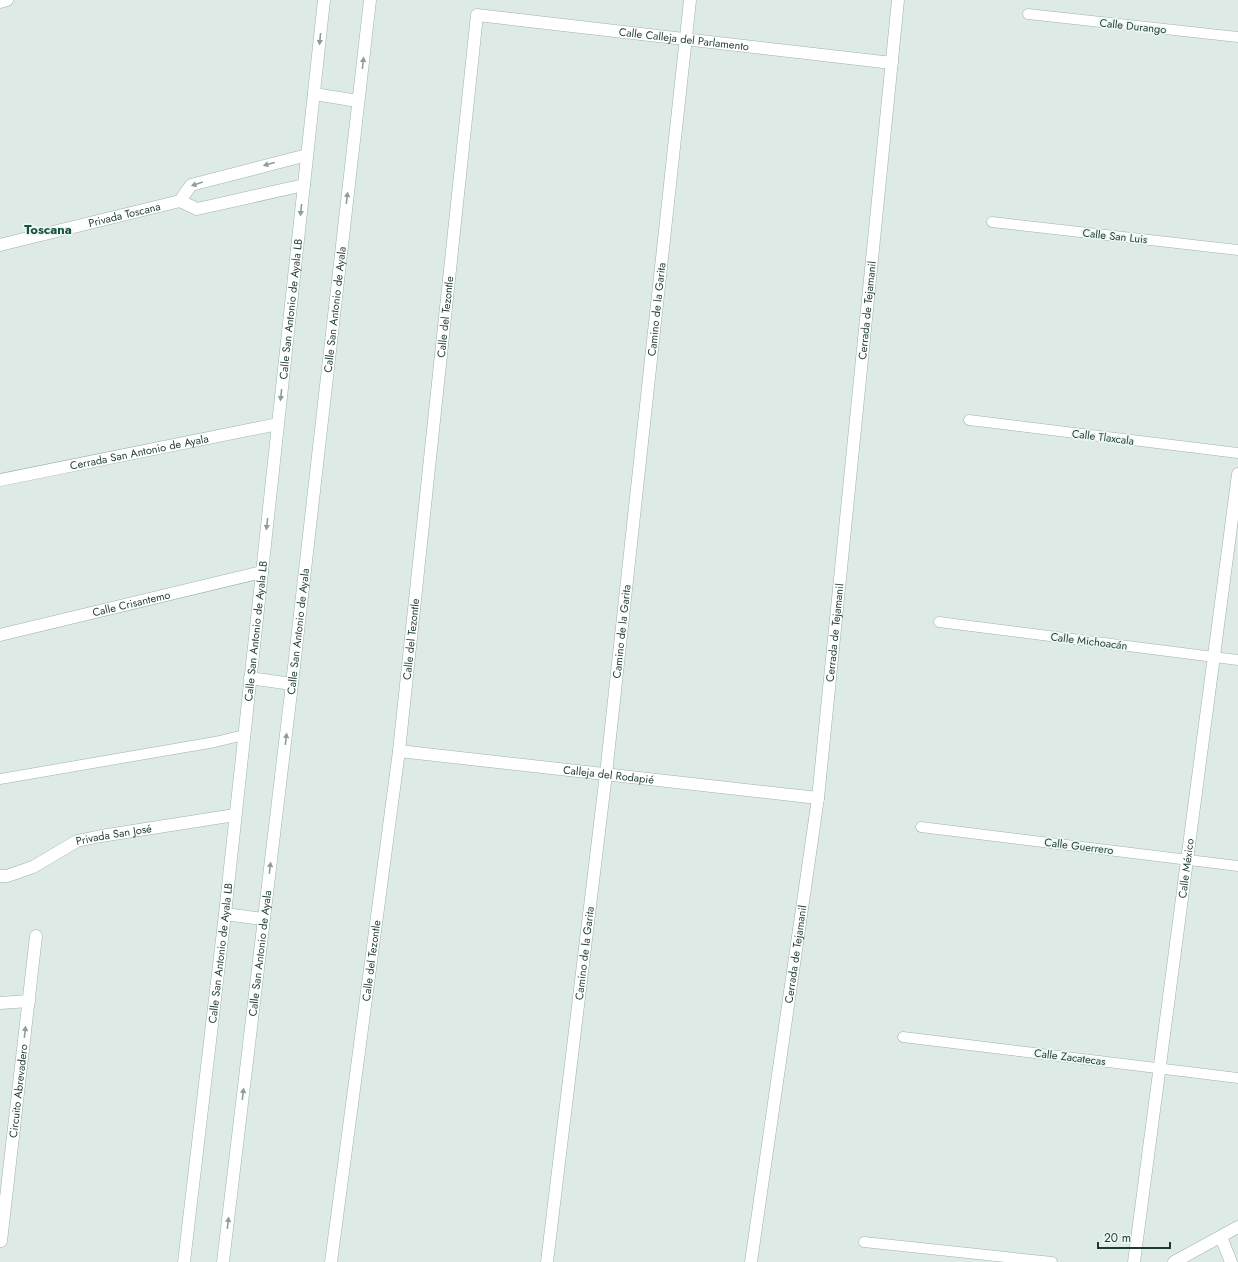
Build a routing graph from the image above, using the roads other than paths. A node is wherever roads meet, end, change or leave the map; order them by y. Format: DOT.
graph roads {
  1 [pos="7,0"];
  2 [pos="324,0"];
  3 [pos="370,0"];
  4 [pos="690,0"];
  5 [pos="898,0"];
  6 [pos="0,2"];
  7 [pos="477,14"];
  8 [pos="1028,14"];
  9 [pos="1238,38"];
  10 [pos="686,39"];
  11 [pos="892,63"];
  12 [pos="314,94"];
  13 [pos="358,101"];
  14 [pos="307,154"];
  15 [pos="304,184"];
  16 [pos="180,201"];
  17 [pos="992,222"];
  18 [pos="0,245"];
  19 [pos="1238,250"];
  20 [pos="969,420"];
  21 [pos="278,424"];
  22 [pos="1238,453"];
  23 [pos="1238,474"];
  24 [pos="0,480"];
  25 [pos="262,572"];
  26 [pos="939,622"];
  27 [pos="0,635"];
  28 [pos="1214,657"];
  29 [pos="1238,660"];
  30 [pos="250,678"];
  31 [pos="292,684"];
  32 [pos="244,735"];
  33 [pos="400,751"];
  34 [pos="606,774"];
  35 [pos="0,779"];
  36 [pos="818,798"];
  37 [pos="235,815"];
  38 [pos="921,827"];
  39 [pos="1187,860"];
  40 [pos="1238,866"];
  41 [pos="0,876"];
  42 [pos="225,914"];
  43 [pos="263,920"];
  44 [pos="36,936"];
  45 [pos="29,1001"];
  46 [pos="0,1003"];
  47 [pos="903,1037"];
  48 [pos="1159,1068"];
  49 [pos="1238,1078"];
  50 [pos="4,1182"];
  51 [pos="1238,1227"];
  52 [pos="1221,1237"];
  53 [pos="1,1241"];
  54 [pos="864,1242"];
  55 [pos="184,1262"];
  56 [pos="223,1262"];
  57 [pos="330,1262"];
  58 [pos="547,1262"];
  59 [pos="751,1262"];
  60 [pos="1052,1262"];
  61 [pos="1134,1262"];
  62 [pos="1174,1262"];
  63 [pos="1231,1262"];
  1 -- 6 [label="street"];
  2 -- 12 [label="street, Calle San Antonio de Ayala LB, one-way"];
  13 -- 3 [label="street, Calle San Antonio de Ayala, one-way"];
  4 -- 10 [label="street, Camino de la Garita"];
  5 -- 11 [label="street, Cerrada de Tejamanil"];
  7 -- 10 [label="street, Calle Calleja del Parlamento"];
  7 -- 33 [label="street, Calle del Tezontle"];
  8 -- 9 [label="lane, Calle Durango"];
  10 -- 11 [label="street, Calle Calleja del Parlamento"];
  10 -- 34 [label="street, Camino de la Garita"];
  11 -- 36 [label="street, Cerrada de Tejamanil"];
  12 -- 13 [label="street"];
  12 -- 14 [label="street, Calle San Antonio de Ayala LB"];
  31 -- 13 [label="street, Calle San Antonio de Ayala, one-way"];
  14 -- 15 [label="street, Calle San Antonio de Ayala LB"];
  14 -- 16 [label="street, one-way"];
  15 -- 16 [label="street"];
  15 -- 21 [label="street, Calle San Antonio de Ayala LB, one-way"];
  16 -- 18 [label="street, Privada Toscana"];
  17 -- 19 [label="lane, Calle San Luis"];
  20 -- 22 [label="lane, Calle Tlaxcala"];
  21 -- 24 [label="street, Cerrada San Antonio de Ayala"];
  21 -- 25 [label="street, Calle San Antonio de Ayala LB, one-way"];
  23 -- 28 [label="street, Calle México"];
  25 -- 27 [label="street, Calle Crisantemo"];
  25 -- 30 [label="street, Calle San Antonio de Ayala LB"];
  26 -- 28 [label="lane, Calle Michoacán"];
  28 -- 29 [label="lane, Calle Michoacán"];
  28 -- 39 [label="street, Calle México"];
  30 -- 31 [label="street"];
  30 -- 32 [label="street, Calle San Antonio de Ayala LB"];
  43 -- 31 [label="street, Calle San Antonio de Ayala, one-way"];
  32 -- 35 [label="lane"];
  32 -- 37 [label="street, Calle San Antonio de Ayala LB"];
  33 -- 34 [label="street, Calleja del Rodapié"];
  33 -- 57 [label="street, Calle del Tezontle"];
  34 -- 36 [label="street, Calleja del Rodapié"];
  34 -- 58 [label="street, Camino de la Garita"];
  36 -- 59 [label="street, Cerrada de Tejamanil"];
  37 -- 41 [label="street, Privada San José"];
  37 -- 42 [label="street, Calle San Antonio de Ayala LB"];
  38 -- 39 [label="lane, Calle Guerrero"];
  39 -- 40 [label="lane, Calle Guerrero"];
  39 -- 48 [label="street, Calle México"];
  42 -- 43 [label="street"];
  42 -- 55 [label="street, Calle San Antonio de Ayala LB"];
  56 -- 43 [label="street, Calle San Antonio de Ayala, one-way"];
  44 -- 45 [label="street, Circuito Abrevadero"];
  45 -- 46 [label="street"];
  50 -- 45 [label="street, Circuito Abrevadero, one-way"];
  47 -- 48 [label="lane, Calle Zacatecas"];
  48 -- 49 [label="lane, Calle Zacatecas"];
  48 -- 61 [label="street, Calle México"];
  50 -- 53 [label="street, Circuito Abrevadero"];
  51 -- 52 [label="street"];
  52 -- 62 [label="street"];
  52 -- 63 [label="street"];
  54 -- 60 [label="lane"];
}
